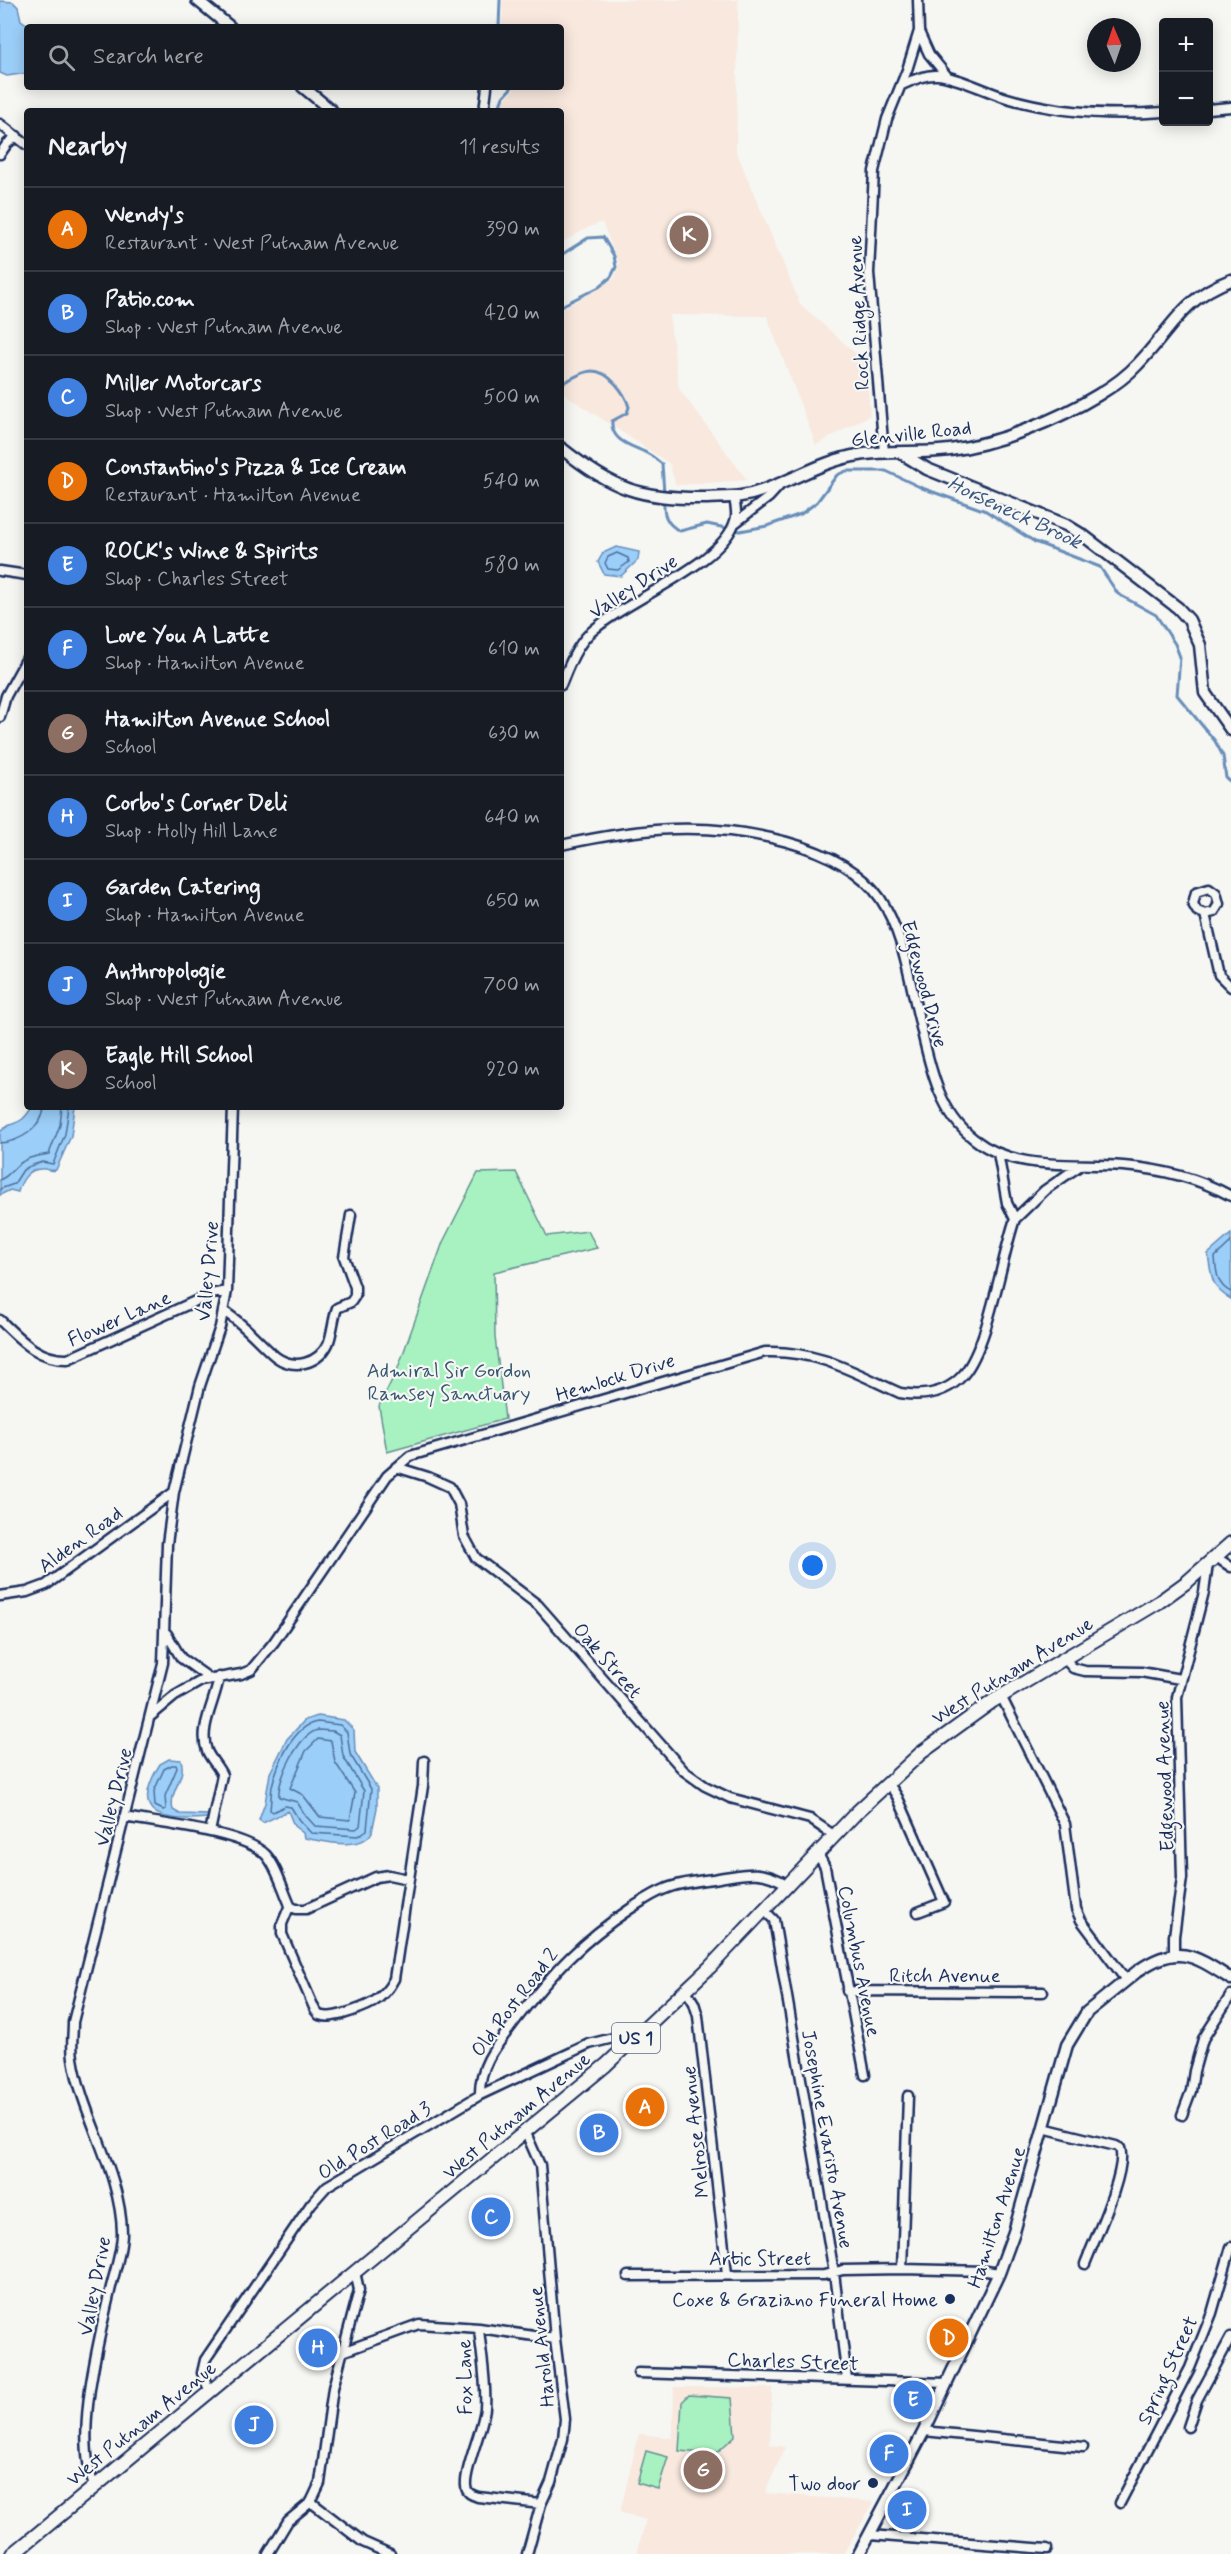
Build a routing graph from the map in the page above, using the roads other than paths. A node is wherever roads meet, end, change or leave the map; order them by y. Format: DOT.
graph roads {
  1 [pos="197,0"];
  2 [pos="918,0"];
  3 [pos="226,24"];
  4 [pos="919,32"];
  5 [pos="948,76"];
  6 [pos="902,86"];
  7 [pos="307,90"];
  8 [pos="487,90"];
  9 [pos="1231,107"];
  10 [pos="328,108"];
  11 [pos="484,108"];
  12 [pos="1213,109"];
  13 [pos="1159,112"];
  14 [pos="0,124"];
  15 [pos="17,136"];
  16 [pos="24,142"];
  17 [pos="0,154"];
  18 [pos="1231,280"];
  19 [pos="564,450"];
  20 [pos="884,453"];
  21 [pos="901,453"];
  22 [pos="782,483"];
  23 [pos="734,498"];
  24 [pos="732,528"];
  25 [pos="0,572"];
  26 [pos="24,575"];
  27 [pos="24,663"];
  28 [pos="564,678"];
  29 [pos="0,717"];
  30 [pos="1231,730"];
  31 [pos="564,844"];
  32 [pos="1204,914"];
  33 [pos="1231,987"];
  34 [pos="233,1110"];
  35 [pos="998,1153"];
  36 [pos="1081,1165"];
  37 [pos="1231,1196"];
  38 [pos="351,1215"];
  39 [pos="1015,1219"];
  40 [pos="226,1291"];
  41 [pos="223,1311"];
  42 [pos="0,1320"];
  43 [pos="396,1467"];
  44 [pos="174,1492"];
  45 [pos="1231,1543"];
  46 [pos="1212,1560"];
  47 [pos="1231,1568"];
  48 [pos="0,1596"];
  49 [pos="165,1630"];
  50 [pos="1064,1658"];
  51 [pos="219,1677"];
  52 [pos="209,1678"];
  53 [pos="1180,1679"];
  54 [pos="1001,1696"];
  55 [pos="150,1716"];
  56 [pos="424,1761"];
  57 [pos="888,1782"];
  58 [pos="124,1817"];
  59 [pos="210,1832"];
  60 [pos="835,1836"];
  61 [pos="818,1854"];
  62 [pos="408,1879"];
  63 [pos="788,1885"];
  64 [pos="290,1906"];
  65 [pos="764,1910"];
  66 [pos="918,1912"];
  67 [pos="1174,1954"];
  68 [pos="1231,1979"];
  69 [pos="1126,1980"];
  70 [pos="686,1990"];
  71 [pos="848,1992"];
  72 [pos="1043,1992"];
  73 [pos="1231,1995"];
  74 [pos="626,2047"];
  75 [pos="865,2075"];
  76 [pos="480,2096"];
  77 [pos="908,2096"];
  78 [pos="1182,2115"];
  79 [pos="1043,2128"];
  80 [pos="526,2133"];
  81 [pos="1231,2247"];
  82 [pos="1085,2264"];
  83 [pos="902,2269"];
  84 [pos="355,2272"];
  85 [pos="834,2273"];
  86 [pos="999,2273"];
  87 [pos="727,2274"];
  88 [pos="628,2276"];
  89 [pos="479,2328"];
  90 [pos="1231,2337"];
  91 [pos="555,2339"];
  92 [pos="342,2352"];
  93 [pos="638,2373"];
  94 [pos="847,2379"];
  95 [pos="947,2383"];
  96 [pos="210,2392"];
  97 [pos="1188,2427"];
  98 [pos="924,2431"];
  99 [pos="1083,2447"];
  100 [pos="95,2488"];
  101 [pos="311,2502"];
  102 [pos="1120,2503"];
  103 [pos="541,2504"];
  104 [pos="870,2535"];
  105 [pos="1047,2549"];
  106 [pos="13,2554"];
  107 [pos="268,2554"];
  108 [pos="390,2554"];
  109 [pos="527,2554"];
  110 [pos="859,2554"];
  1 -- 3 [label="main road"];
  2 -- 4 [label="street, Rock Ridge Avenue"];
  4 -- 5 [label="street"];
  4 -- 6 [label="street, Rock Ridge Avenue"];
  5 -- 6 [label="street"];
  5 -- 13 [label="street"];
  6 -- 20 [label="street, Rock Ridge Avenue"];
  7 -- 10 [label="main road"];
  8 -- 11 [label="street"];
  9 -- 12 [label="street"];
  14 -- 15 [label="street"];
  15 -- 16 [label="street"];
  15 -- 17 [label="street"];
  18 -- 21 [label="main road, Glenville Road"];
  19 -- 23 [label="main road, Glenville Road"];
  20 -- 21 [label="main road, Glenville Road"];
  20 -- 22 [label="main road, Glenville Road"];
  21 -- 30 [label="main road"];
  22 -- 23 [label="main road, Glenville Road"];
  22 -- 24 [label="street, Valley Drive"];
  23 -- 24 [label="street"];
  24 -- 28 [label="street, Valley Drive"];
  25 -- 26 [label="street"];
  27 -- 29 [label="street"];
  31 -- 35 [label="street, Edgewood Drive"];
  32 -- 33 [label="street"];
  34 -- 40 [label="street, Valley Drive"];
  35 -- 36 [label="street, Edgewood Drive"];
  35 -- 39 [label="street"];
  36 -- 37 [label="street, Edgewood Drive"];
  36 -- 39 [label="street, Hemlock Drive"];
  38 -- 41 [label="street"];
  39 -- 43 [label="street, Hemlock Drive"];
  40 -- 41 [label="street, Valley Drive"];
  40 -- 42 [label="street, Flower Lane"];
  41 -- 44 [label="street, Valley Drive"];
  43 -- 51 [label="street, Hemlock Drive"];
  43 -- 60 [label="street, Oak Street"];
  44 -- 48 [label="street, Alden Road"];
  44 -- 49 [label="street, Valley Drive"];
  45 -- 46 [label="main road, West Putnam Avenue / US 1"];
  46 -- 47 [label="street"];
  46 -- 50 [label="main road, West Putnam Avenue / US 1"];
  46 -- 53 [label="street, Edgewood Avenue"];
  49 -- 52 [label="street"];
  49 -- 55 [label="street, Valley Drive"];
  50 -- 53 [label="street"];
  50 -- 54 [label="main road, West Putnam Avenue / US 1"];
  51 -- 52 [label="street, Hemlock Drive"];
  51 -- 59 [label="street"];
  52 -- 55 [label="street, Hemlock Drive"];
  53 -- 67 [label="street, Edgewood Avenue"];
  54 -- 57 [label="main road, West Putnam Avenue / US 1"];
  54 -- 69 [label="street"];
  55 -- 58 [label="street, Valley Drive"];
  56 -- 62 [label="street"];
  57 -- 60 [label="main road, West Putnam Avenue / US 1"];
  57 -- 66 [label="street"];
  58 -- 59 [label="street"];
  58 -- 100 [label="street, Valley Drive"];
  59 -- 64 [label="street"];
  60 -- 61 [label="main road, West Putnam Avenue / US 1"];
  61 -- 63 [label="main road, West Putnam Avenue / US 1"];
  61 -- 71 [label="street, Columbus Avenue"];
  62 -- 64 [label="street"];
  62 -- 64 [label="street"];
  63 -- 65 [label="main road, West Putnam Avenue / US 1"];
  63 -- 76 [label="street, Old Post Road 2"];
  65 -- 70 [label="main road, West Putnam Avenue / US 1"];
  65 -- 85 [label="street, Josephine Evaristo Avenue"];
  67 -- 68 [label="main road"];
  67 -- 69 [label="main road, Hamilton Avenue"];
  69 -- 79 [label="main road, Hamilton Avenue"];
  70 -- 74 [label="main road, West Putnam Avenue / US 1"];
  70 -- 87 [label="street, Melrose Avenue"];
  71 -- 72 [label="street, Ritch Avenue"];
  71 -- 75 [label="street, Columbus Avenue"];
  73 -- 78 [label="street"];
  74 -- 76 [label="street, Old Post Road 3"];
  74 -- 80 [label="main road, West Putnam Avenue / US 1"];
  76 -- 96 [label="street, Old Post Road 3"];
  77 -- 83 [label="street"];
  79 -- 82 [label="street"];
  79 -- 86 [label="main road, Hamilton Avenue"];
  80 -- 84 [label="main road, West Putnam Avenue / US 1"];
  80 -- 91 [label="street, Harold Avenue"];
  81 -- 102 [label="street, Spring Street"];
  83 -- 85 [label="street, Artic Street"];
  83 -- 86 [label="street, Artic Street"];
  84 -- 92 [label="street"];
  84 -- 96 [label="main road, West Putnam Avenue / US 1"];
  85 -- 87 [label="street, Artic Street"];
  85 -- 94 [label="street, Josephine Evaristo Avenue"];
  86 -- 95 [label="main road, Hamilton Avenue"];
  87 -- 88 [label="street, Artic Street"];
  89 -- 91 [label="street"];
  89 -- 92 [label="street"];
  89 -- 103 [label="street, Fox Lane"];
  90 -- 97 [label="street"];
  91 -- 103 [label="street, Harold Avenue"];
  92 -- 101 [label="street"];
  93 -- 94 [label="street, Charles Street"];
  94 -- 95 [label="street, Charles Street"];
  95 -- 98 [label="main road, Hamilton Avenue"];
  96 -- 100 [label="main road, West Putnam Avenue / US 1"];
  98 -- 99 [label="street"];
  98 -- 104 [label="main road, Hamilton Avenue"];
  100 -- 106 [label="main road, West Putnam Avenue / US 1"];
  101 -- 107 [label="street"];
  101 -- 108 [label="street"];
  103 -- 109 [label="street, Harold Avenue"];
  104 -- 105 [label="street"];
  104 -- 110 [label="main road, Hamilton Avenue"];
}
